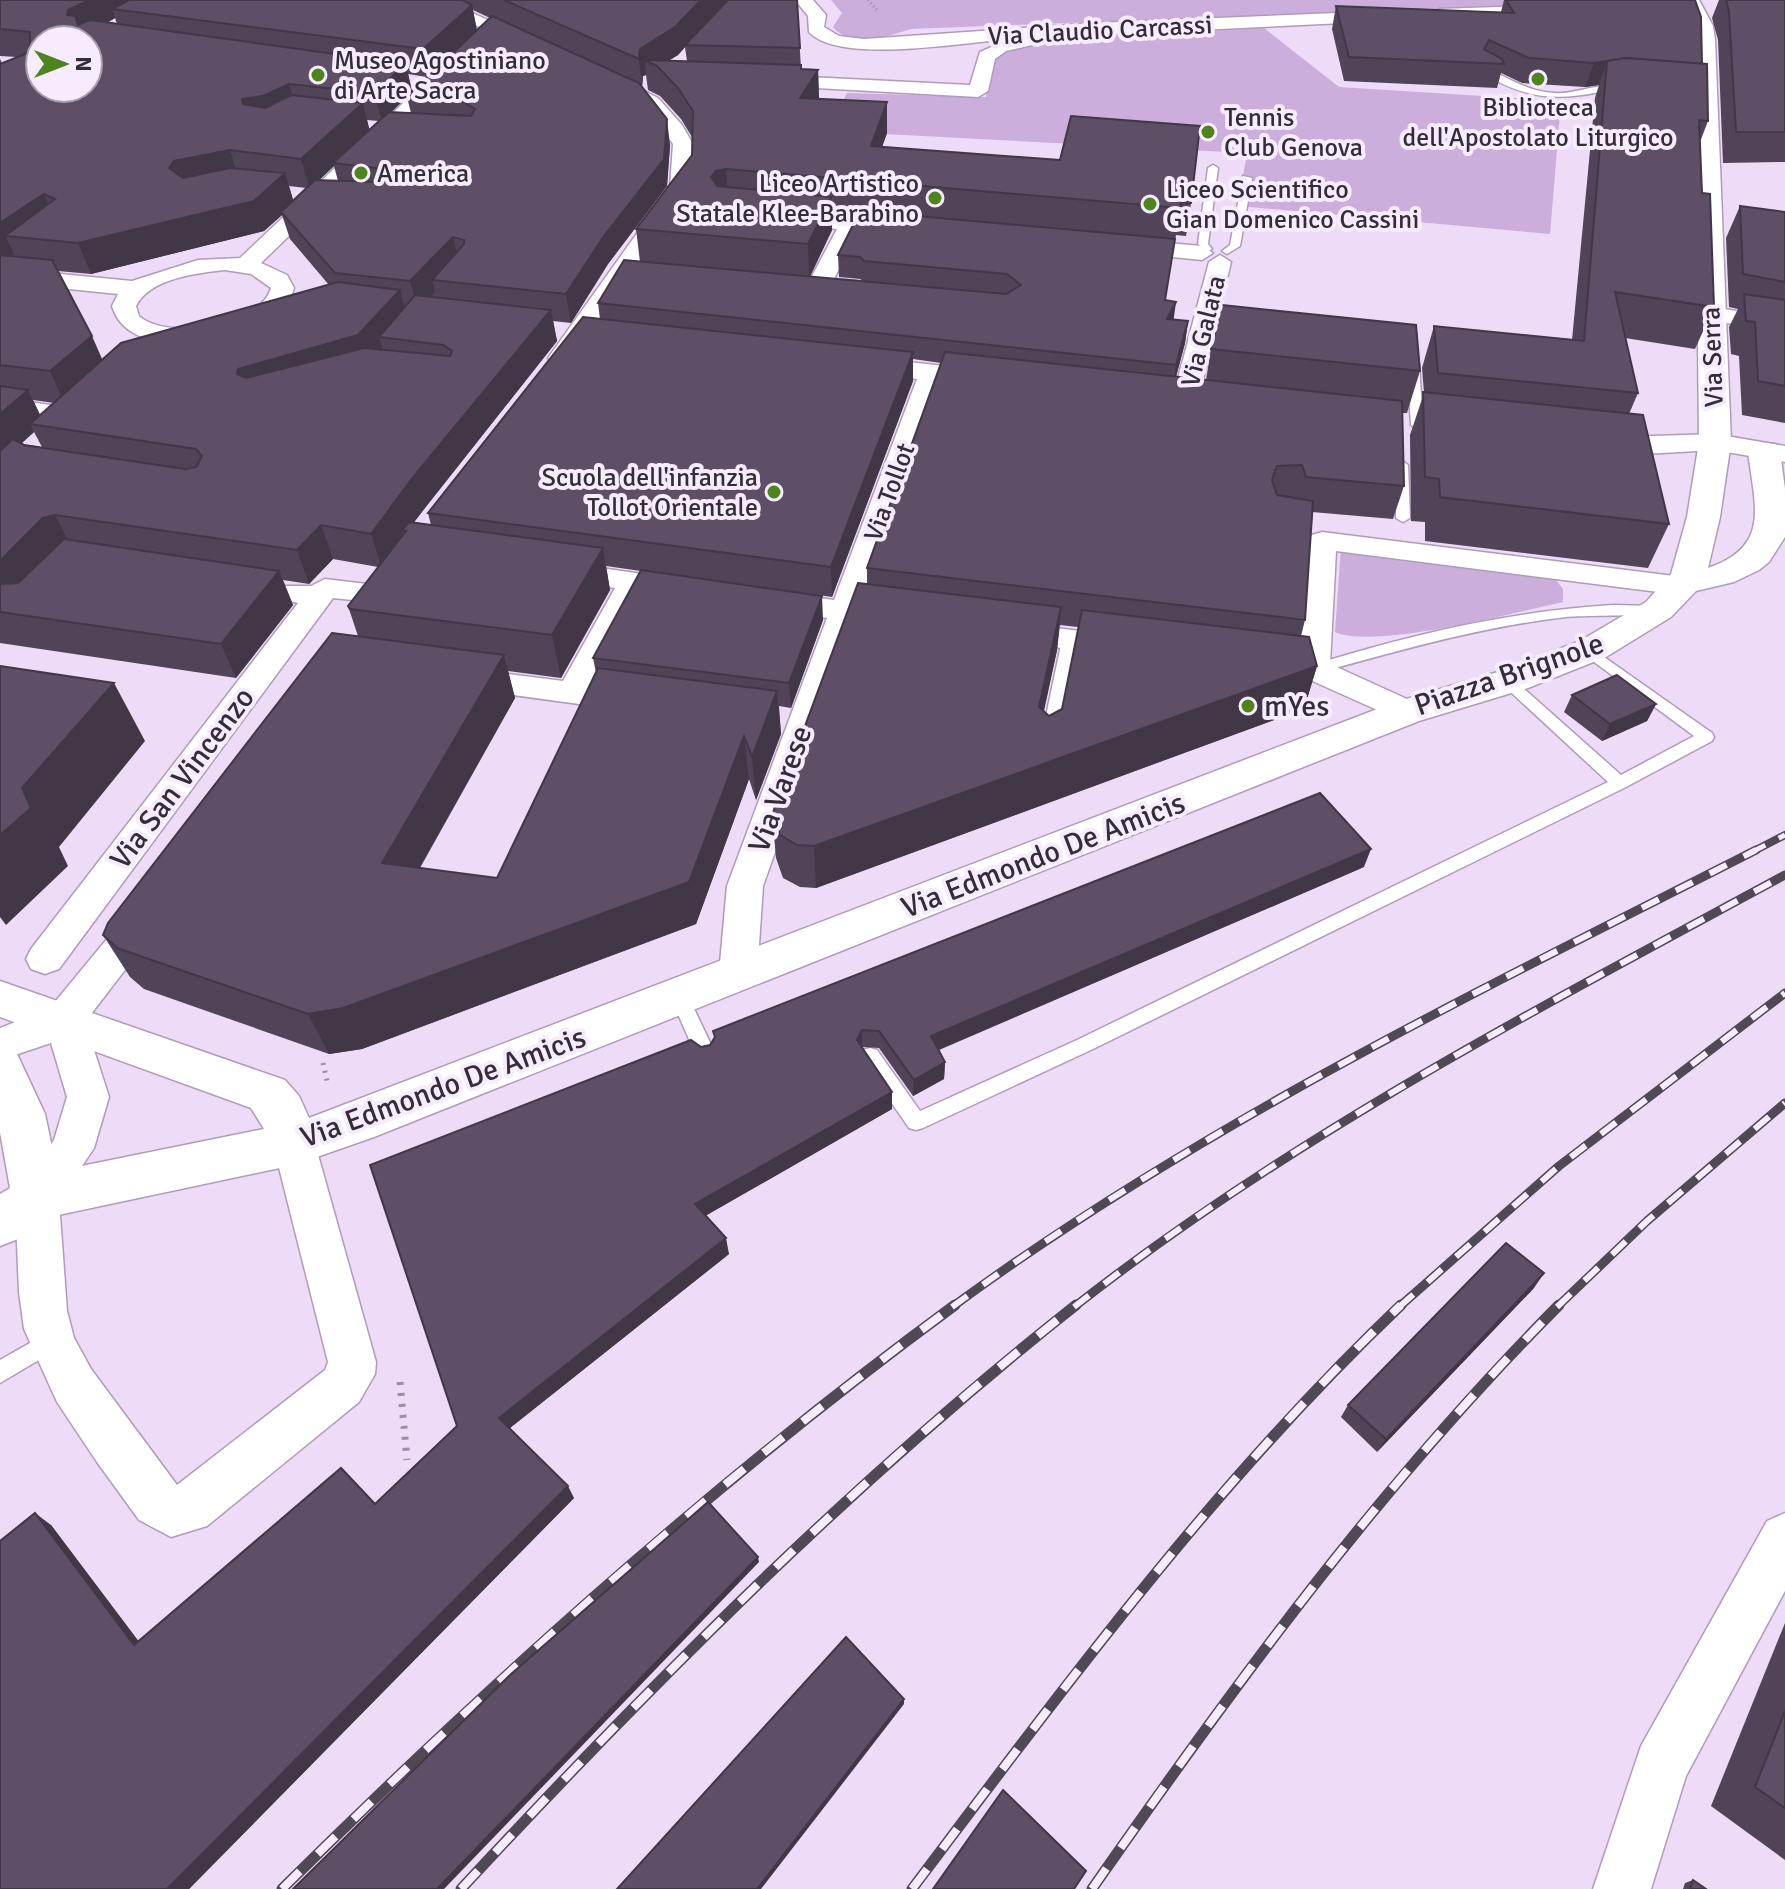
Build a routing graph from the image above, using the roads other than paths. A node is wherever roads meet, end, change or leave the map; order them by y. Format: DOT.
graph roads {
  1 [pos="429,0"];
  2 [pos="804,0"];
  3 [pos="1689,0"];
  4 [pos="1572,9"];
  5 [pos="1190,27"];
  6 [pos="495,28"];
  7 [pos="549,52"];
  8 [pos="1483,70"];
  9 [pos="603,77"];
  10 [pos="750,81"];
  11 [pos="403,82"];
  12 [pos="433,86"];
  13 [pos="1628,89"];
  14 [pos="380,127"];
  15 [pos="415,131"];
  16 [pos="1213,168"];
  17 [pos="1247,178"];
  18 [pos="299,195"];
  19 [pos="345,200"];
  20 [pos="761,216"];
  21 [pos="807,220"];
  22 [pos="850,224"];
  23 [pos="923,224"];
  24 [pos="1104,245"];
  25 [pos="1214,254"];
  26 [pos="246,265"];
  27 [pos="619,271"];
  28 [pos="3,273"];
  29 [pos="650,274"];
  30 [pos="804,288"];
  31 [pos="137,289"];
  32 [pos="1712,314"];
  33 [pos="1785,326"];
  34 [pos="548,331"];
  35 [pos="580,334"];
  36 [pos="160,336"];
  37 [pos="610,338"];
  38 [pos="139,356"];
  39 [pos="1412,357"];
  40 [pos="840,363"];
  41 [pos="932,373"];
  42 [pos="544,380"];
  43 [pos="1008,381"];
  44 [pos="95,396"];
  45 [pos="1216,404"];
  46 [pos="0,406"];
  47 [pos="72,416"];
  48 [pos="1386,422"];
  49 [pos="1449,428"];
  50 [pos="51,434"];
  51 [pos="1715,434"];
  52 [pos="1410,436"];
  53 [pos="1573,442"];
  54 [pos="1775,452"];
  55 [pos="1768,494"];
  56 [pos="1403,518"];
  57 [pos="1297,522"];
  58 [pos="1327,541"];
  59 [pos="523,566"];
  60 [pos="633,582"];
  61 [pos="1683,584"];
  62 [pos="272,590"];
  63 [pos="711,593"];
  64 [pos="318,597"];
  65 [pos="742,597"];
  66 [pos="1656,610"];
  67 [pos="846,611"];
  68 [pos="934,623"];
  69 [pos="358,628"];
  70 [pos="979,628"];
  71 [pos="1069,640"];
  72 [pos="1587,650"];
  73 [pos="1164,651"];
  74 [pos="1228,659"];
  75 [pos="1314,669"];
  76 [pos="432,674"];
  77 [pos="1507,681"];
  78 [pos="573,692"];
  79 [pos="669,705"];
  80 [pos="1406,712"];
  81 [pos="1046,751"];
  82 [pos="1620,783"];
  83 [pos="165,892"];
  84 [pos="45,959"];
  85 [pos="738,974"];
  86 [pos="680,998"];
  87 [pos="0,999"];
  88 [pos="64,1019"];
  89 [pos="0,1044"];
  90 [pos="705,1053"];
  91 [pos="870,1056"];
  92 [pos="0,1068"];
  93 [pos="272,1148"];
  94 [pos="12,1207"];
  95 [pos="51,1341"];
  96 [pos="0,1372"];
  97 [pos="1785,1539"];
  98 [pos="1622,1889"];
  1 -- 6 [label="street"];
  2 -- 4 [label="street, Via Claudio Carcassi"];
  3 -- 32 [label="main road, Via Serra"];
  5 -- 10 [label="street"];
  6 -- 7 [label="street"];
  6 -- 12 [label="street"];
  8 -- 13 [label="lane"];
  9 -- 27 [label="street"];
  11 -- 12 [label="street"];
  12 -- 14 [label="street"];
  14 -- 15 [label="street"];
  14 -- 18 [label="street"];
  16 -- 25 [label="lane"];
  17 -- 25 [label="lane"];
  18 -- 19 [label="street"];
  18 -- 26 [label="street"];
  20 -- 21 [label="street"];
  21 -- 22 [label="street"];
  21 -- 23 [label="lane"];
  22 -- 23 [label="street"];
  22 -- 30 [label="street"];
  24 -- 25 [label="street"];
  25 -- 45 [label="street, Via Galata"];
  26 -- 31 [label="street"];
  26 -- 36 [label="street"];
  27 -- 29 [label="street"];
  27 -- 35 [label="street"];
  28 -- 31 [label="street"];
  31 -- 36 [label="street"];
  32 -- 33 [label="street"];
  32 -- 51 [label="main road, Via Serra"];
  34 -- 35 [label="street"];
  35 -- 37 [label="street"];
  35 -- 42 [label="street"];
  36 -- 38 [label="street"];
  39 -- 52 [label="lane"];
  40 -- 41 [label="street"];
  41 -- 43 [label="street"];
  41 -- 67 [label="street, Via Tollot"];
  44 -- 47 [label="street"];
  46 -- 47 [label="street"];
  47 -- 50 [label="street"];
  48 -- 52 [label="street"];
  49 -- 52 [label="street"];
  51 -- 53 [label="street"];
  51 -- 54 [label="street"];
  51 -- 55 [label="main road"];
  51 -- 61 [label="main road"];
  52 -- 56 [label="lane"];
  54 -- 55 [label="main road"];
  55 -- 61 [label="main road"];
  57 -- 58 [label="street"];
  58 -- 61 [label="street"];
  58 -- 75 [label="street"];
  59 -- 60 [label="street"];
  60 -- 63 [label="street"];
  60 -- 78 [label="street"];
  61 -- 66 [label="main road, Piazza Brignole"];
  62 -- 64 [label="street"];
  64 -- 69 [label="street"];
  64 -- 84 [label="street, Via San Vincenzo"];
  65 -- 67 [label="street"];
  66 -- 72 [label="main road, Piazza Brignole"];
  66 -- 75 [label="lane, Piazza Brignole"];
  67 -- 68 [label="street"];
  67 -- 85 [label="street, Via Varese"];
  70 -- 71 [label="street"];
  71 -- 73 [label="street"];
  71 -- 81 [label="lane"];
  72 -- 77 [label="main road, Piazza Brignole"];
  72 -- 82 [label="lane"];
  74 -- 75 [label="street"];
  75 -- 80 [label="street, Piazza Brignole"];
  76 -- 78 [label="street"];
  77 -- 80 [label="main road, Piazza Brignole"];
  77 -- 82 [label="lane"];
  78 -- 79 [label="street"];
  80 -- 85 [label="main road, Via Edmondo De Amicis"];
  82 -- 91 [label="lane"];
  83 -- 88 [label="street, Via San Vincenzo"];
  85 -- 86 [label="main road, Via Edmondo De Amicis"];
  86 -- 90 [label="lane"];
  86 -- 93 [label="main road, Via Edmondo De Amicis"];
  87 -- 88 [label="main road"];
  88 -- 89 [label="street"];
  88 -- 93 [label="main road"];
  88 -- 94 [label="street"];
  92 -- 94 [label="main road"];
  93 -- 94 [label="main road, Via Edmondo De Amicis"];
  93 -- 95 [label="street"];
  94 -- 95 [label="street"];
  95 -- 96 [label="lane"];
  97 -- 98 [label="street"];
}
